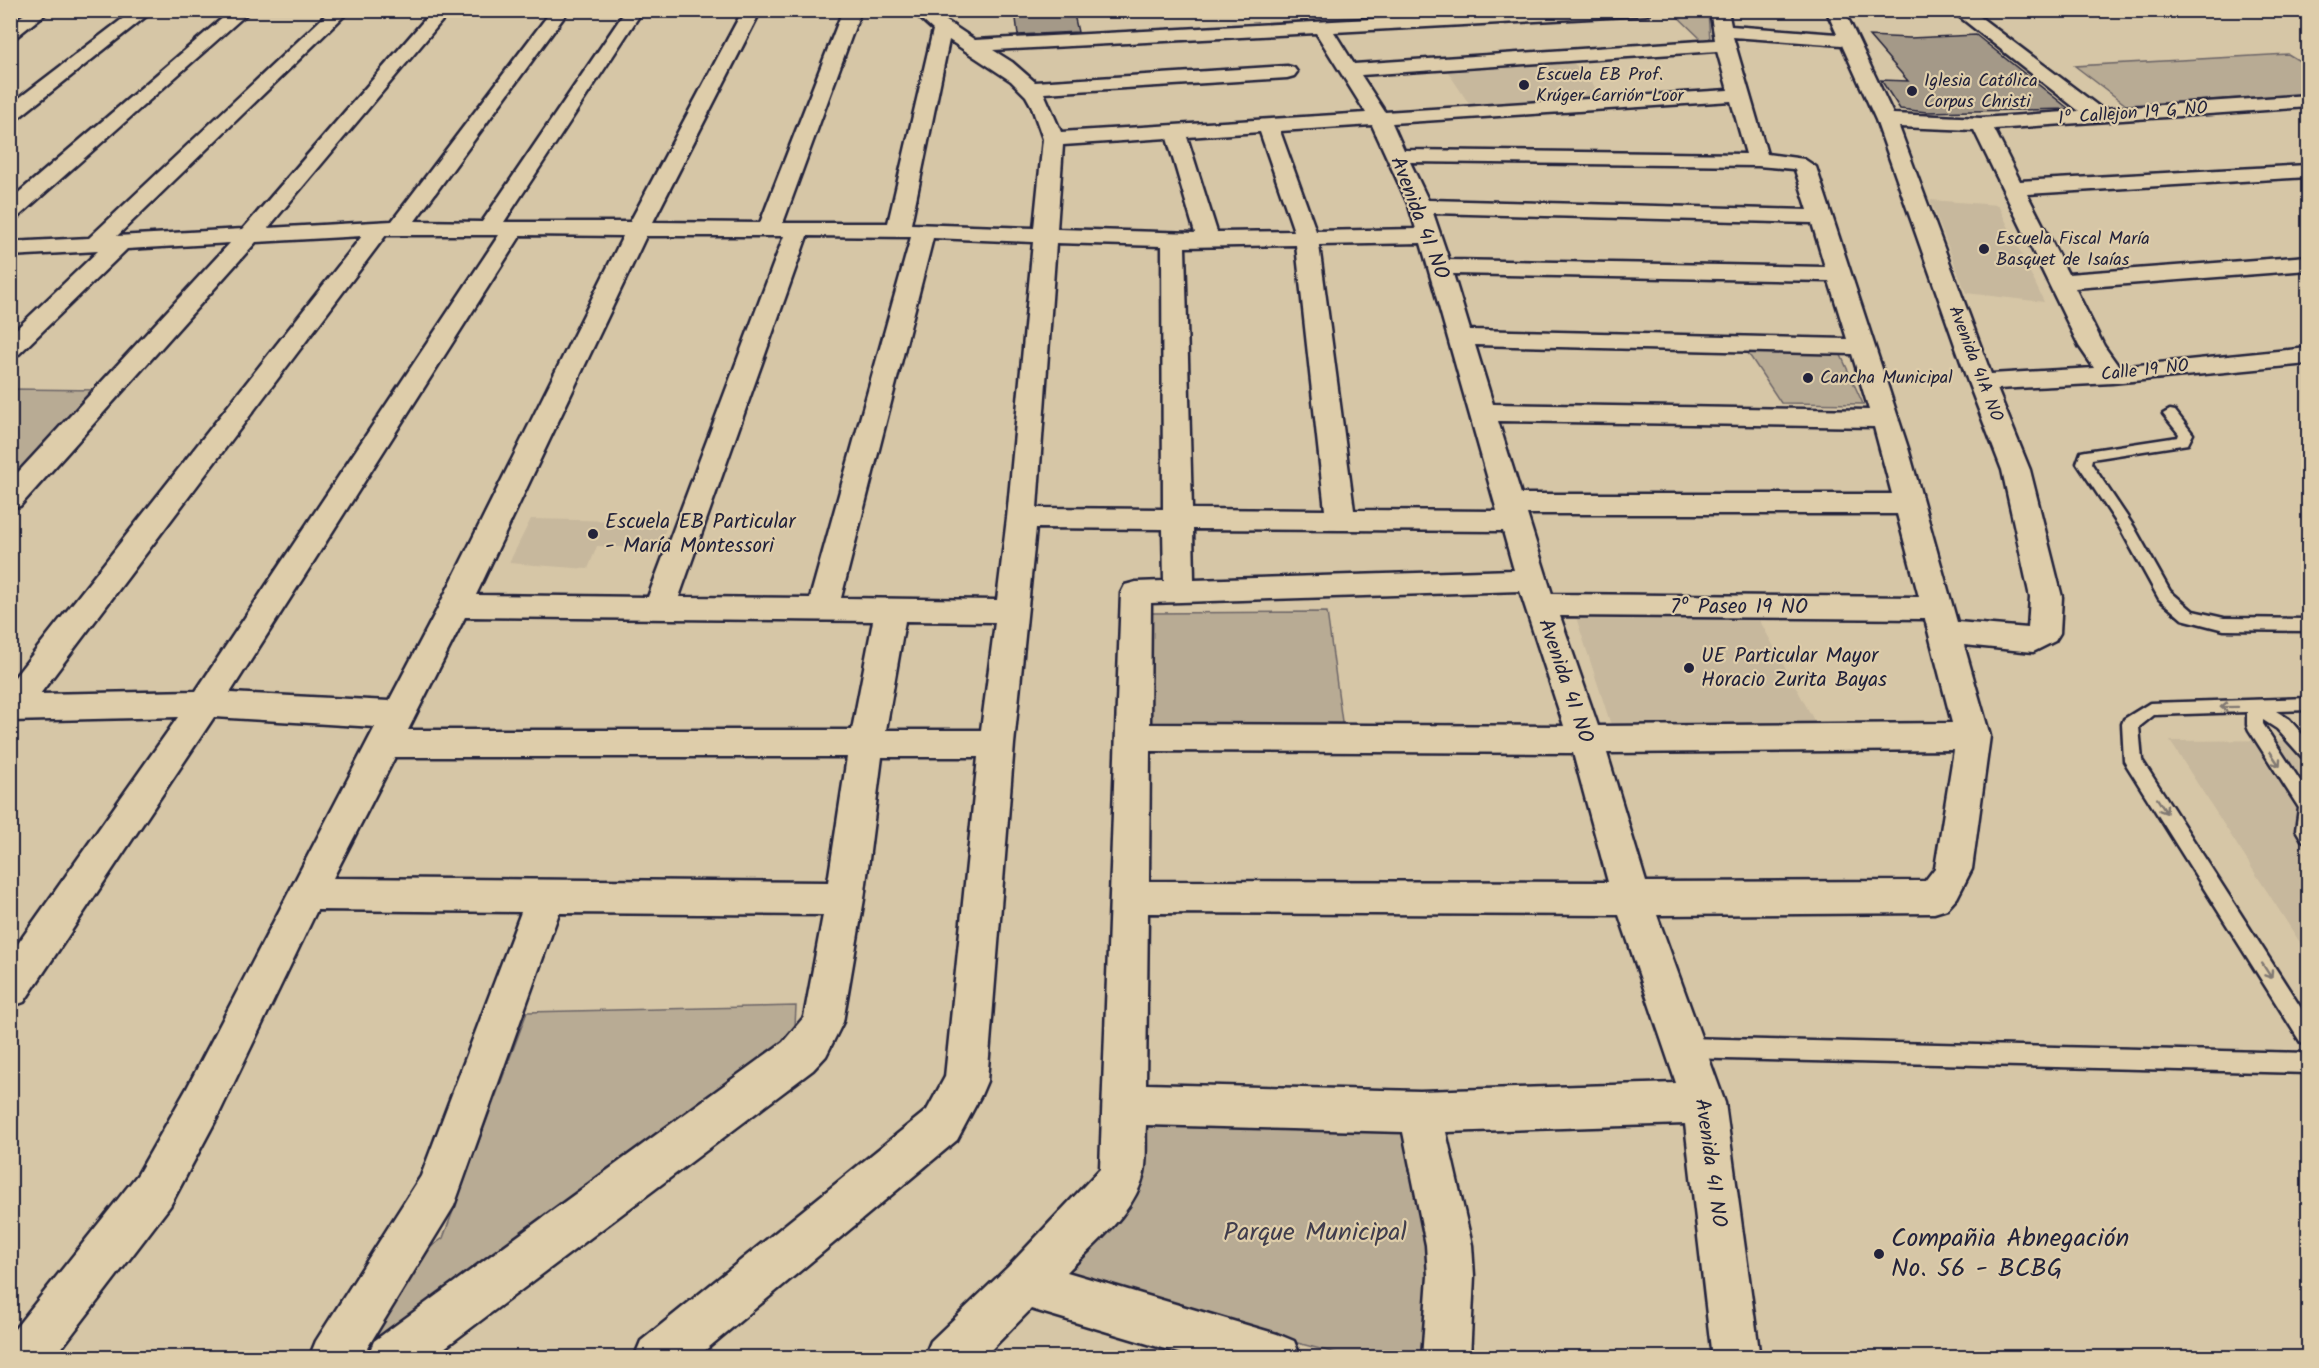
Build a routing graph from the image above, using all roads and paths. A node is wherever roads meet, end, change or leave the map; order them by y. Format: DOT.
graph roads {
  1 [pos="42,10"];
  2 [pos="146,10"];
  3 [pos="243,10"];
  4 [pos="342,10"];
  5 [pos="443,10"];
  6 [pos="561,10"];
  7 [pos="635,10"];
  8 [pos="752,10"];
  9 [pos="852,10"];
  10 [pos="933,10"];
  11 [pos="1259,10"];
  12 [pos="1646,10"];
  13 [pos="1719,10"];
  14 [pos="1835,10"];
  15 [pos="1959,10"];
  16 [pos="920,11"];
  17 [pos="1507,14"];
  18 [pos="1322,28"];
  19 [pos="942,29"];
  20 [pos="1269,31"];
  21 [pos="10,33"];
  22 [pos="1724,38"];
  23 [pos="1847,40"];
  24 [pos="971,46"];
  25 [pos="1427,65"];
  26 [pos="1350,70"];
  27 [pos="1287,72"];
  28 [pos="1030,88"];
  29 [pos="1740,95"];
  30 [pos="2308,101"];
  31 [pos="1457,113"];
  32 [pos="10,115"];
  33 [pos="2098,116"];
  34 [pos="1379,118"];
  35 [pos="1886,120"];
  36 [pos="1310,123"];
  37 [pos="1982,124"];
  38 [pos="1268,126"];
  39 [pos="1175,132"];
  40 [pos="1053,138"];
  41 [pos="1396,156"];
  42 [pos="1758,160"];
  43 [pos="2308,171"];
  44 [pos="2013,188"];
  45 [pos="10,212"];
  46 [pos="1821,217"];
  47 [pos="390,228"];
  48 [pos="502,229"];
  49 [pos="638,229"];
  50 [pos="770,229"];
  51 [pos="798,229"];
  52 [pos="911,230"];
  53 [pos="249,236"];
  54 [pos="1430,236"];
  55 [pos="1044,237"];
  56 [pos="1306,237"];
  57 [pos="1208,239"];
  58 [pos="1173,240"];
  59 [pos="121,243"];
  60 [pos="94,244"];
  61 [pos="10,249"];
  62 [pos="2308,263"];
  63 [pos="1838,274"];
  64 [pos="2060,282"];
  65 [pos="1460,337"];
  66 [pos="1862,346"];
  67 [pos="10,349"];
  68 [pos="2308,356"];
  69 [pos="2112,375"];
  70 [pos="1981,382"];
  71 [pos="1482,412"];
  72 [pos="2170,414"];
  73 [pos="1885,419"];
  74 [pos="10,499"];
  75 [pos="1910,504"];
  76 [pos="1512,512"];
  77 [pos="1022,518"];
  78 [pos="1178,520"];
  79 [pos="1341,520"];
  80 [pos="1179,591"];
  81 [pos="1536,593"];
  82 [pos="455,606"];
  83 [pos="659,608"];
  84 [pos="823,609"];
  85 [pos="891,610"];
  86 [pos="1012,611"];
  87 [pos="1942,620"];
  88 [pos="2308,625"];
  89 [pos="206,704"];
  90 [pos="2308,704"];
  91 [pos="2255,707"];
  92 [pos="11,708"];
  93 [pos="390,729"];
  94 [pos="1973,736"];
  95 [pos="1132,737"];
  96 [pos="1586,740"];
  97 [pos="866,744"];
  98 [pos="997,744"];
  99 [pos="2308,752"];
  100 [pos="2308,835"];
  101 [pos="306,894"];
  102 [pos="546,896"];
  103 [pos="1130,897"];
  104 [pos="845,899"];
  105 [pos="1632,899"];
  106 [pos="10,989"];
  107 [pos="2308,1036"];
  108 [pos="1685,1048"];
  109 [pos="2308,1063"];
  110 [pos="1704,1103"];
  111 [pos="1125,1104"];
  112 [pos="1420,1112"];
  113 [pos="1024,1284"];
  114 [pos="23,1358"];
  115 [pos="333,1358"];
  116 [pos="391,1358"];
  117 [pos="658,1358"];
  118 [pos="948,1358"];
  119 [pos="1276,1358"];
  120 [pos="1446,1358"];
  121 [pos="1736,1358"];
  1 -- 21 [label="street"];
  2 -- 32 [label="street"];
  3 -- 45 [label="street"];
  4 -- 60 [label="street"];
  5 -- 53 [label="street"];
  6 -- 47 [label="street"];
  7 -- 48 [label="street"];
  8 -- 49 [label="street"];
  9 -- 50 [label="street"];
  10 -- 16 [label="street"];
  11 -- 20 [label="street"];
  12 -- 17 [label="street"];
  13 -- 22 [label="street"];
  14 -- 23 [label="street, Avenida 41A NO"];
  15 -- 33 [label="street"];
  16 -- 19 [label="street"];
  17 -- 18 [label="street"];
  18 -- 20 [label="street"];
  18 -- 26 [label="street, Avenida 41 NO"];
  19 -- 24 [label="street"];
  19 -- 52 [label="street"];
  20 -- 24 [label="street"];
  20 -- 27 [label="street"];
  22 -- 23 [label="street"];
  22 -- 25 [label="street"];
  22 -- 29 [label="street"];
  23 -- 35 [label="street, Avenida 41A NO"];
  24 -- 28 [label="street"];
  25 -- 26 [label="street"];
  25 -- 31 [label="street"];
  26 -- 34 [label="street, Avenida 41 NO"];
  27 -- 28 [label="street"];
  27 -- 36 [label="street"];
  28 -- 40 [label="street"];
  29 -- 31 [label="street"];
  29 -- 42 [label="street"];
  30 -- 33 [label="street, 1º Callejon 19 G NO"];
  31 -- 34 [label="street"];
  33 -- 37 [label="street, 1º Callejon 19 G NO"];
  34 -- 36 [label="street"];
  34 -- 41 [label="street, Avenida 41 NO"];
  35 -- 37 [label="street, 1º Callejon 19 G NO"];
  35 -- 70 [label="street, Avenida 41A NO"];
  36 -- 38 [label="street"];
  37 -- 44 [label="street"];
  38 -- 39 [label="street"];
  38 -- 56 [label="street"];
  39 -- 40 [label="street"];
  39 -- 57 [label="street"];
  40 -- 55 [label="street"];
  41 -- 42 [label="street"];
  41 -- 54 [label="street, Avenida 41 NO"];
  42 -- 46 [label="street"];
  43 -- 44 [label="street"];
  44 -- 64 [label="street"];
  46 -- 54 [label="street"];
  46 -- 63 [label="street"];
  47 -- 48 [label="street"];
  47 -- 53 [label="street"];
  47 -- 92 [label="street"];
  48 -- 49 [label="street"];
  48 -- 89 [label="street"];
  49 -- 50 [label="street"];
  49 -- 82 [label="street"];
  50 -- 51 [label="street"];
  51 -- 52 [label="street"];
  51 -- 83 [label="street"];
  52 -- 55 [label="street"];
  52 -- 84 [label="street"];
  53 -- 59 [label="street"];
  53 -- 74 [label="street"];
  54 -- 56 [label="street"];
  54 -- 63 [label="street"];
  54 -- 65 [label="street, Avenida 41 NO"];
  55 -- 58 [label="street"];
  55 -- 77 [label="street"];
  56 -- 57 [label="street"];
  56 -- 79 [label="street"];
  57 -- 58 [label="street"];
  58 -- 78 [label="street"];
  59 -- 60 [label="street"];
  59 -- 67 [label="street"];
  60 -- 61 [label="street"];
  62 -- 64 [label="street"];
  63 -- 66 [label="street"];
  64 -- 69 [label="street"];
  65 -- 66 [label="street"];
  65 -- 71 [label="street, Avenida 41 NO"];
  66 -- 73 [label="street"];
  68 -- 69 [label="street, Calle 19 NO"];
  69 -- 70 [label="street, Calle 19 NO"];
  70 -- 87 [label="street, Avenida 41A NO"];
  71 -- 73 [label="street"];
  71 -- 76 [label="street, Avenida 41 NO"];
  72 -- 88 [label="lane"];
  73 -- 75 [label="street"];
  75 -- 76 [label="street"];
  75 -- 87 [label="street"];
  76 -- 79 [label="street"];
  76 -- 81 [label="street, Avenida 41 NO"];
  77 -- 78 [label="street"];
  77 -- 86 [label="street"];
  78 -- 79 [label="street"];
  78 -- 80 [label="street"];
  80 -- 81 [label="street, 7º Paseo 19 NO"];
  80 -- 95 [label="street, 7º Paseo 19 NO"];
  81 -- 87 [label="street, 7º Paseo 19 NO"];
  81 -- 96 [label="street, Avenida 41 NO"];
  82 -- 83 [label="street"];
  82 -- 93 [label="street"];
  83 -- 84 [label="street"];
  84 -- 85 [label="street"];
  85 -- 86 [label="street"];
  85 -- 97 [label="street"];
  86 -- 98 [label="street"];
  87 -- 94 [label="street"];
  89 -- 92 [label="street"];
  89 -- 93 [label="street"];
  89 -- 106 [label="street"];
  90 -- 91 [label="lane"];
  91 -- 99 [label="lane"];
  91 -- 100 [label="lane, one-way"];
  91 -- 107 [label="lane, one-way"];
  93 -- 97 [label="street"];
  93 -- 101 [label="street"];
  94 -- 96 [label="street"];
  94 -- 105 [label="street"];
  95 -- 96 [label="street"];
  95 -- 103 [label="street"];
  96 -- 105 [label="street, Avenida 41 NO"];
  97 -- 98 [label="street"];
  97 -- 104 [label="street"];
  98 -- 117 [label="street"];
  101 -- 102 [label="street"];
  101 -- 114 [label="street"];
  102 -- 104 [label="street"];
  102 -- 115 [label="street"];
  103 -- 105 [label="street"];
  103 -- 111 [label="street"];
  104 -- 116 [label="street"];
  105 -- 108 [label="street, Avenida 41 NO"];
  108 -- 109 [label="lane"];
  108 -- 110 [label="street, Avenida 41 NO"];
  110 -- 112 [label="street"];
  110 -- 121 [label="street, Avenida 41 NO"];
  111 -- 112 [label="street"];
  111 -- 113 [label="street"];
  112 -- 120 [label="street"];
  113 -- 118 [label="street"];
  113 -- 119 [label="street"];
}
